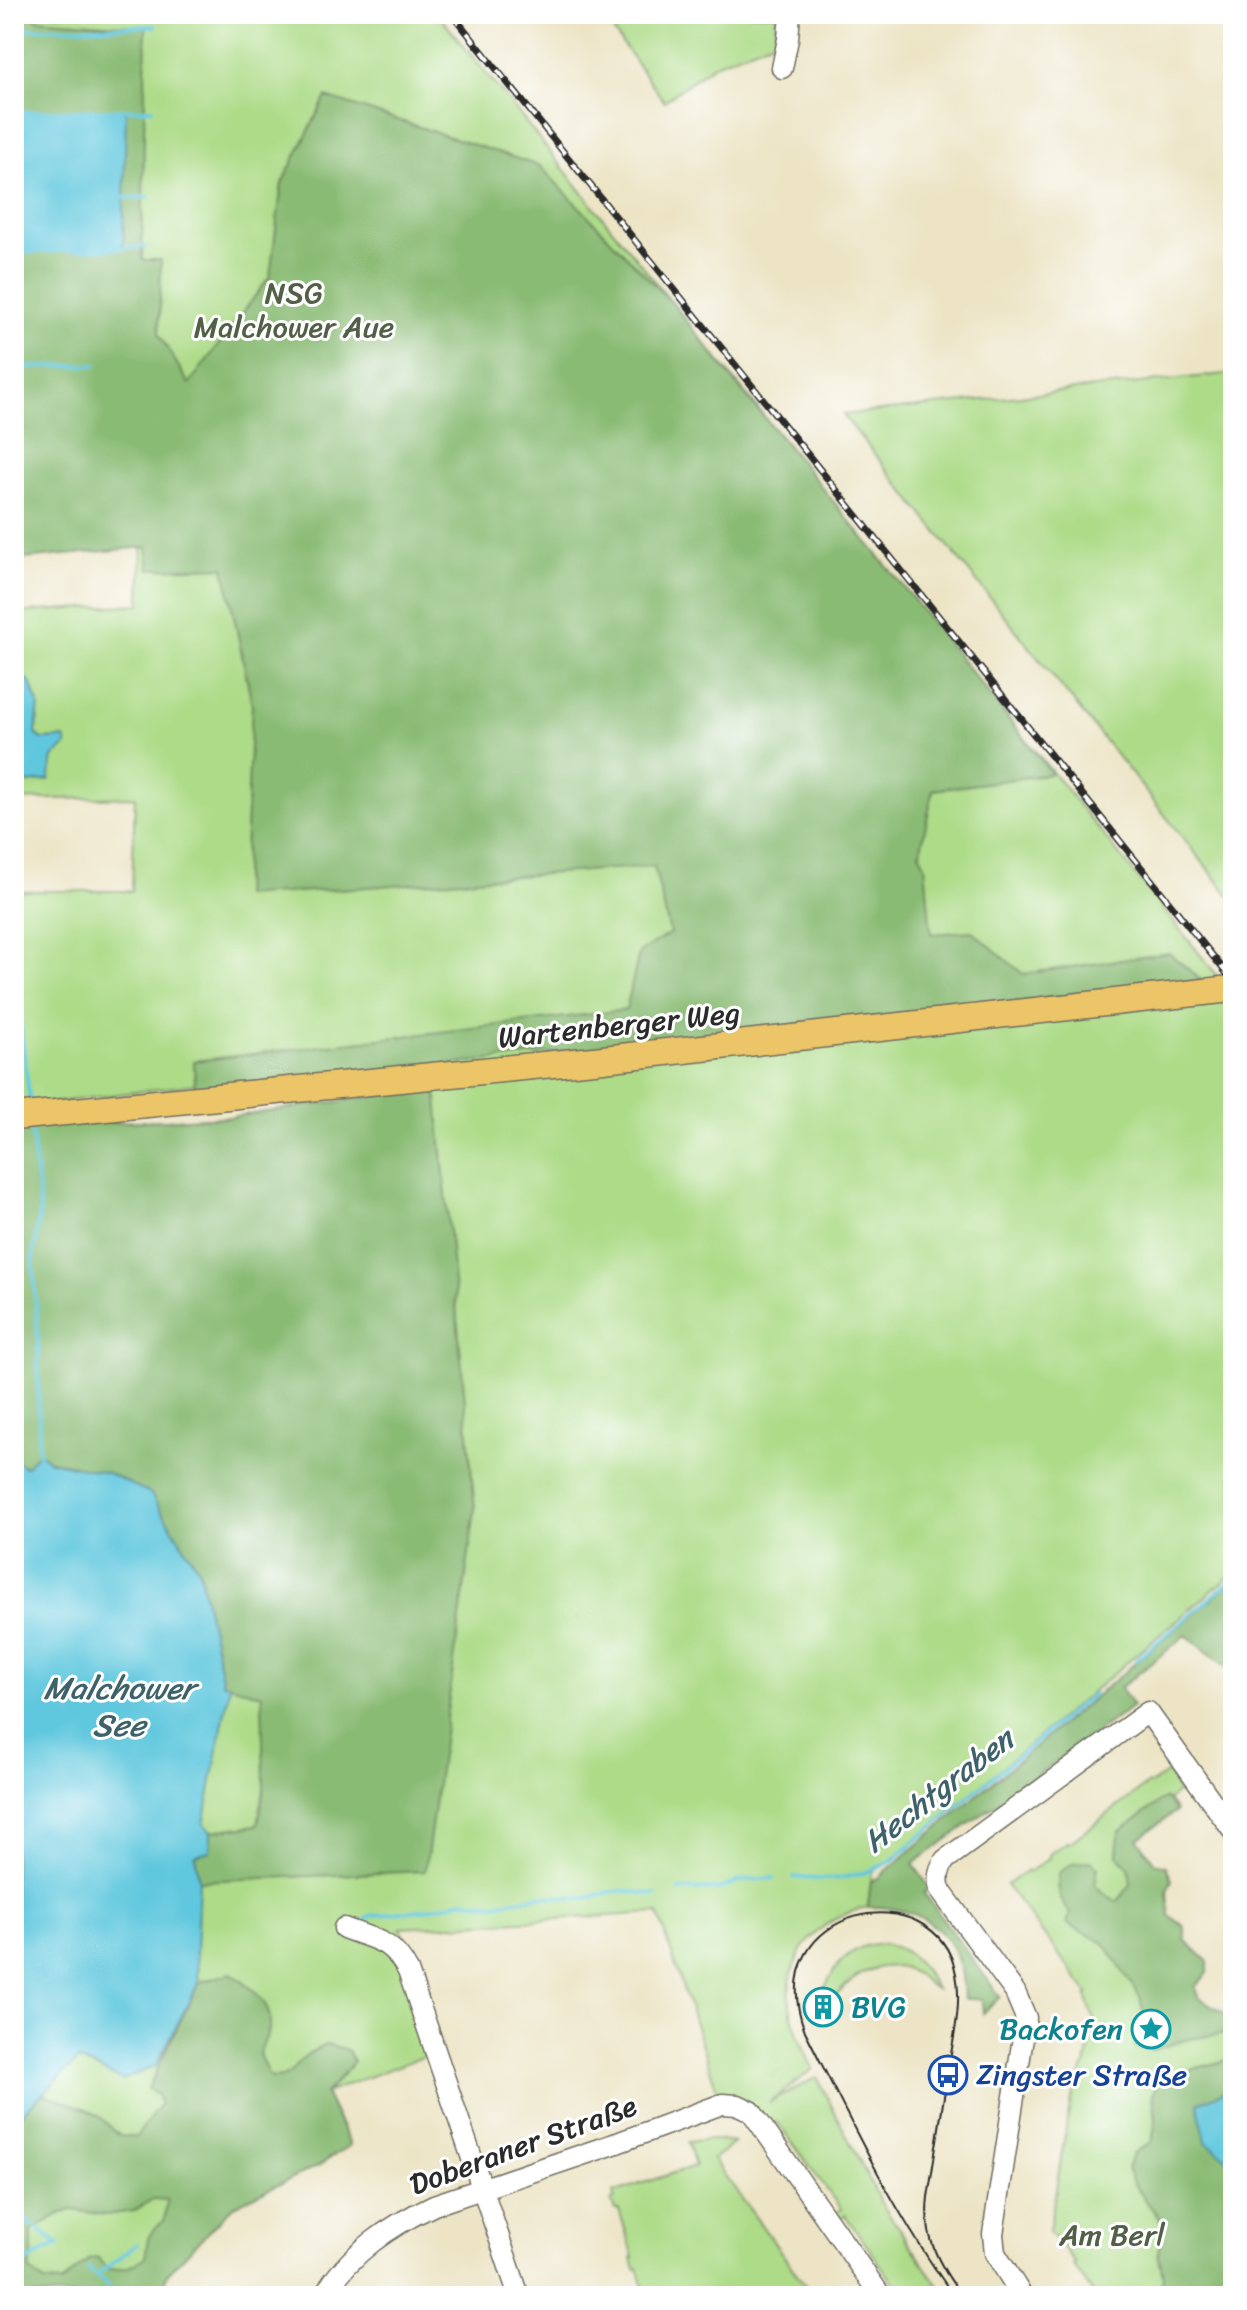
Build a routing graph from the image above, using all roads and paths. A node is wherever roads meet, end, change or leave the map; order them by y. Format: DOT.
graph roads {
  1 [pos="790,14"];
  2 [pos="782,68"];
  3 [pos="1231,989"];
  4 [pos="14,1117"];
  5 [pos="1233,1831"];
  6 [pos="344,1928"];
  7 [pos="481,2189"];
  8 [pos="324,2296"];
  9 [pos="519,2296"];
  10 [pos="881,2296"];
  11 [pos="1022,2296"];
  1 -- 2 [label="street"];
  3 -- 4 [label="main road, Wartenberger Weg"];
  5 -- 11 [label="street"];
  6 -- 7 [label="street"];
  7 -- 8 [label="street, Doberaner Straße"];
  7 -- 9 [label="street"];
  7 -- 10 [label="street, Doberaner Straße"];
}
